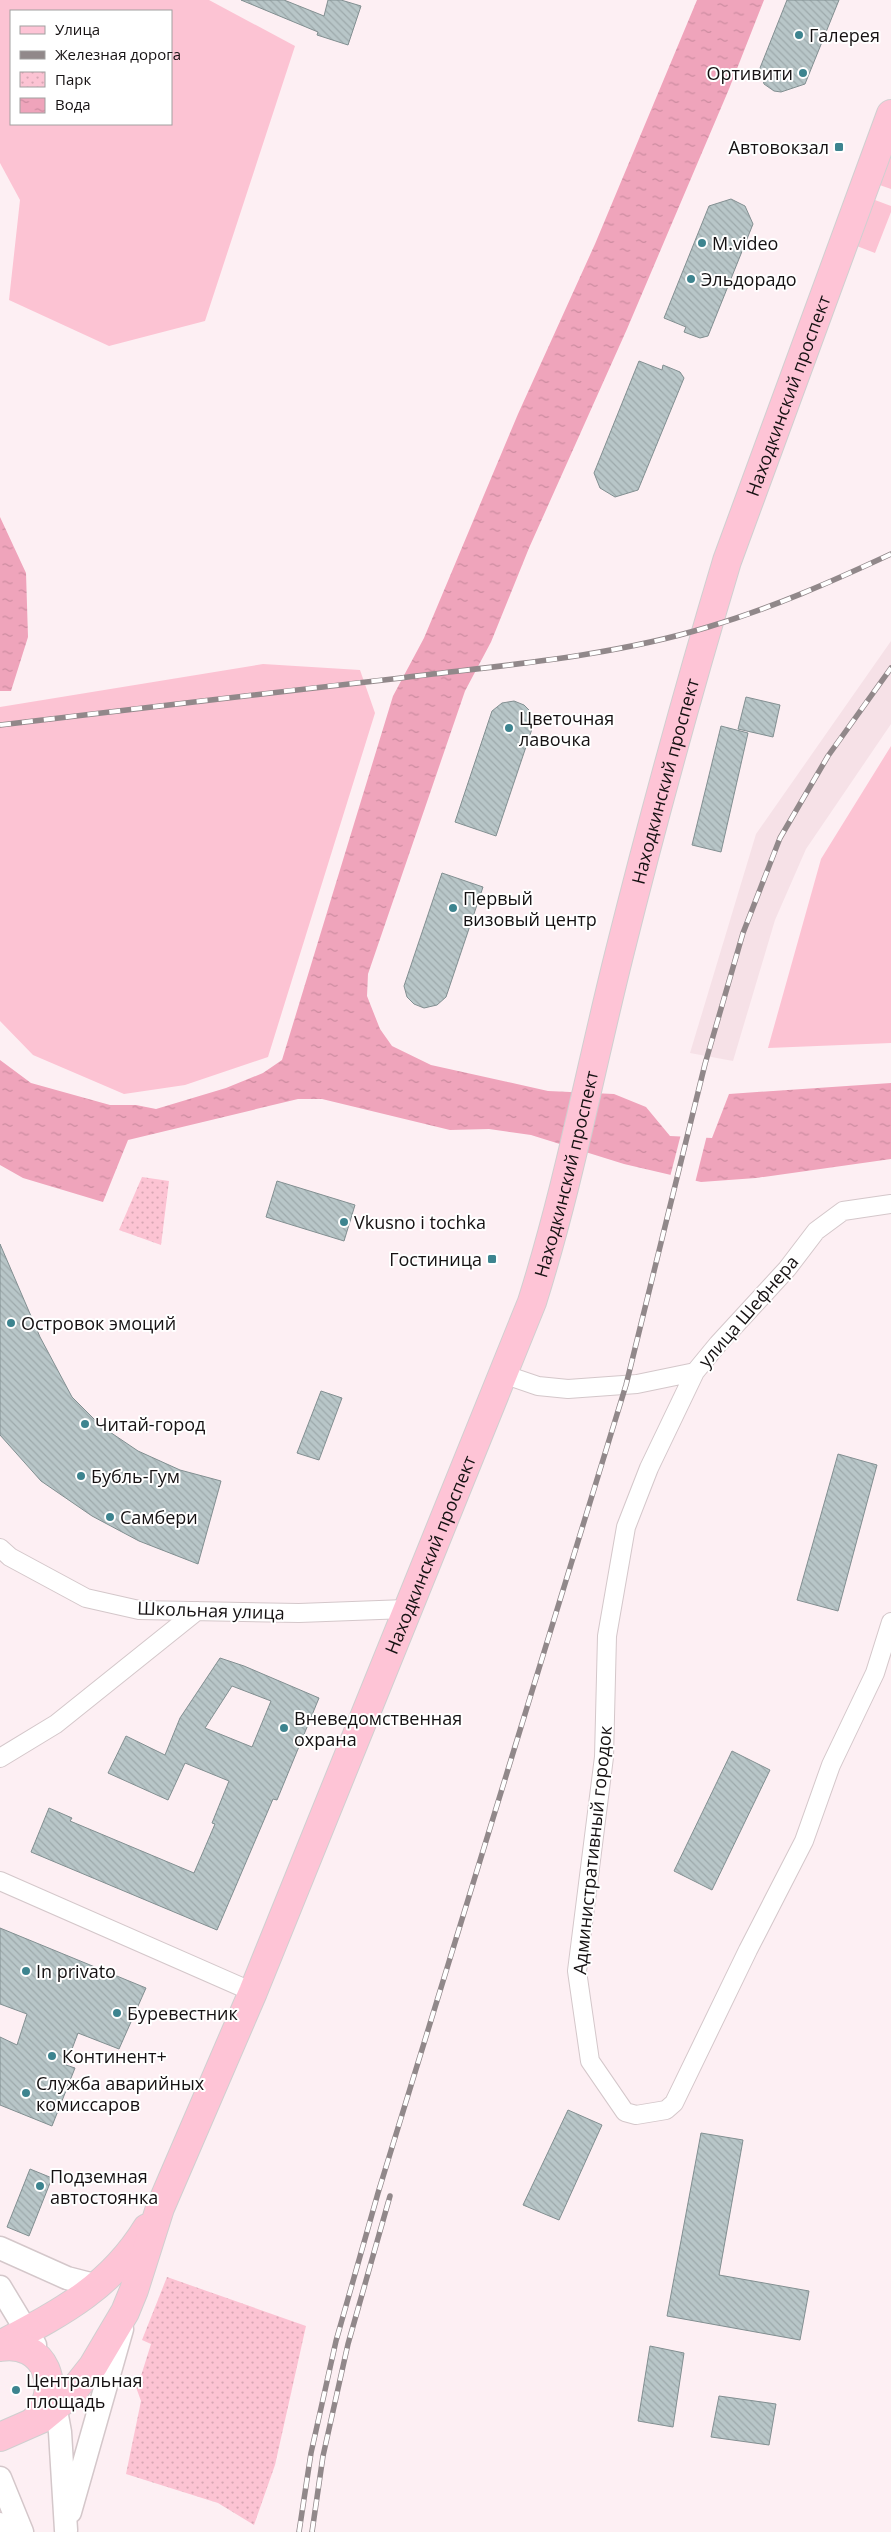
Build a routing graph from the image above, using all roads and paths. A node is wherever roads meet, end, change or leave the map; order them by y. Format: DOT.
graph roads {
  1 [pos="891,114"];
  2 [pos="891,1204"];
  3 [pos="695,1372"];
  4 [pos="503,1374"];
  5 [pos="0,1548"];
  6 [pos="406,1609"];
  7 [pos="197,1611"];
  8 [pos="891,1622"];
  9 [pos="0,1758"];
  10 [pos="0,1881"];
  11 [pos="253,1992"];
  12 [pos="160,2208"];
  13 [pos="0,2248"];
  14 [pos="98,2286"];
  15 [pos="0,2287"];
  16 [pos="134,2290"];
  17 [pos="28,2330"];
  18 [pos="0,2346"];
  19 [pos="48,2374"];
  20 [pos="56,2409"];
  21 [pos="8,2431"];
  22 [pos="0,2478"];
  23 [pos="0,2522"];
  24 [pos="65,2531"];
  25 [pos="22,2532"];
  1 -- 4 [label="main road, Находкинский проспект"];
  2 -- 3 [label="street, улица Шефнера"];
  3 -- 4 [label="street, улица Шефнера"];
  3 -- 8 [label="street, Административный городок"];
  4 -- 6 [label="main road, Находкинский проспект"];
  5 -- 7 [label="street, Школьная улица"];
  6 -- 7 [label="street, Школьная улица"];
  6 -- 11 [label="main road, Находкинский проспект"];
  7 -- 9 [label="street"];
  10 -- 11 [label="street"];
  11 -- 12 [label="main road, Находкинский проспект"];
  12 -- 14 [label="main road, Находкинский проспект"];
  12 -- 16 [label="main road, Находкинский проспект"];
  13 -- 14 [label="street"];
  14 -- 17 [label="main road, Находкинский проспект"];
  15 -- 17 [label="street"];
  16 -- 20 [label="main road, Находкинский проспект"];
  16 -- 24 [label="street"];
  17 -- 18 [label="main road, Находкинский проспект"];
  17 -- 19 [label="street"];
  18 -- 19 [label="main road"];
  19 -- 20 [label="street"];
  19 -- 21 [label="main road"];
  20 -- 21 [label="main road, Находкинский проспект"];
  20 -- 24 [label="street"];
  22 -- 25 [label="street"];
  23 -- 25 [label="street"];
}
